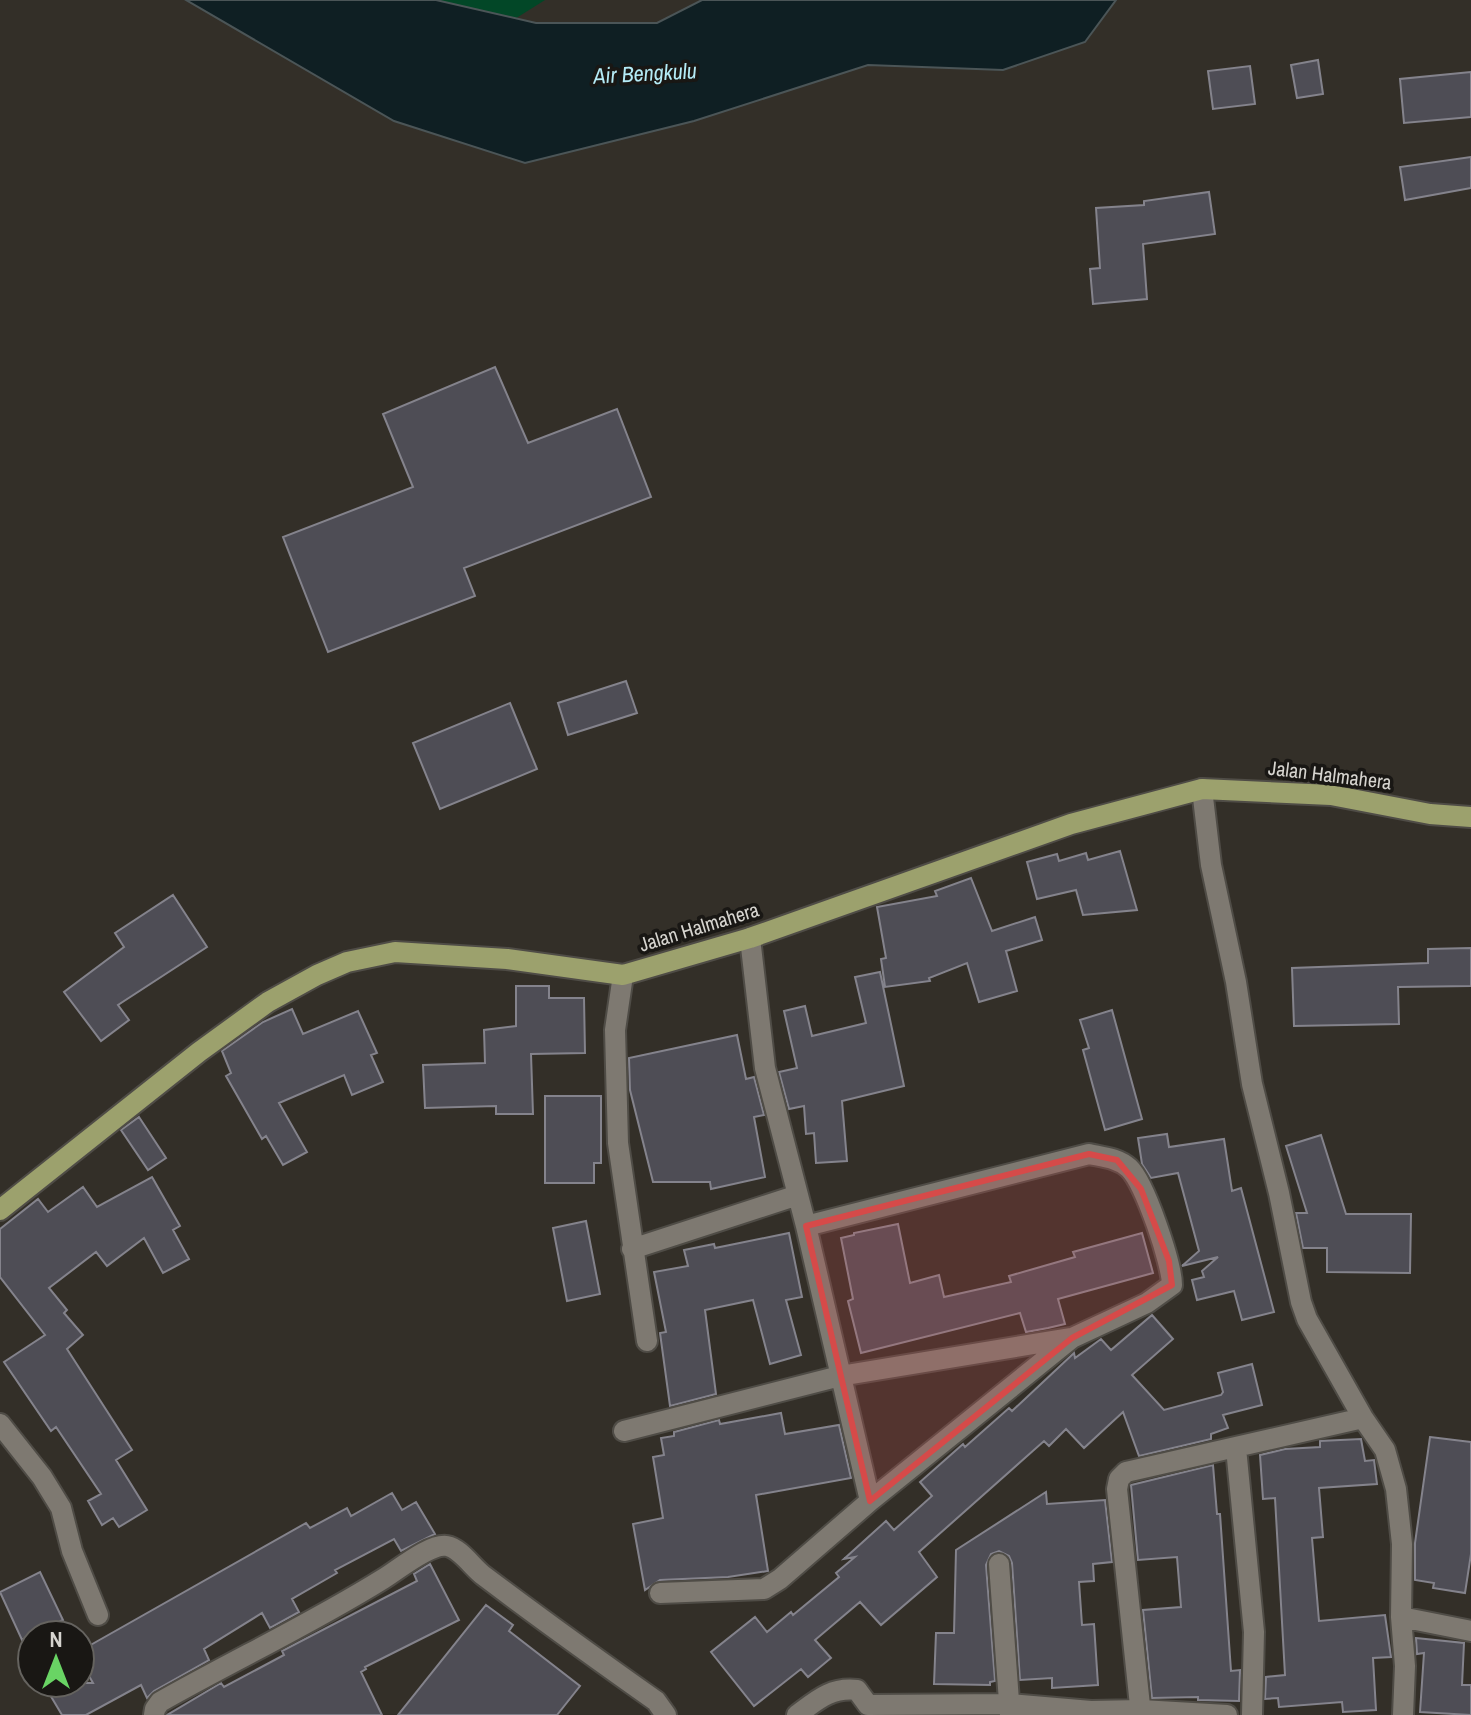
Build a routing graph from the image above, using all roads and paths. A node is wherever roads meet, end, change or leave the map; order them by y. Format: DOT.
graph roads {
  1 [pos="1202,789"];
  2 [pos="1471,817"];
  3 [pos="750,938"];
  4 [pos="623,975"];
  5 [pos="798,1195"];
  6 [pos="0,1210"];
  7 [pos="806,1226"];
  8 [pos="632,1249"];
  9 [pos="1072,1338"];
  10 [pos="647,1341"];
  11 [pos="840,1376"];
  12 [pos="1363,1418"];
  13 [pos="0,1424"];
  14 [pos="624,1431"];
  15 [pos="1236,1448"];
  16 [pos="870,1501"];
  17 [pos="999,1564"];
  18 [pos="660,1593"];
  19 [pos="98,1615"];
  20 [pos="1401,1617"];
  21 [pos="1471,1631"];
  22 [pos="867,1710"];
  23 [pos="1010,1710"];
  24 [pos="1141,1712"];
  25 [pos="154,1715"];
  26 [pos="666,1715"];
  27 [pos="797,1715"];
  28 [pos="1227,1715"];
  29 [pos="1252,1715"];
  30 [pos="1403,1715"];
  1 -- 2 [label="main road, Jalan Halmahera"];
  1 -- 3 [label="main road, Jalan Halmahera"];
  1 -- 12 [label="street"];
  3 -- 4 [label="main road, Jalan Halmahera"];
  3 -- 5 [label="street"];
  4 -- 6 [label="main road, Jalan Halmahera"];
  4 -- 8 [label="street"];
  5 -- 7 [label="street"];
  5 -- 8 [label="street"];
  7 -- 9 [label="street"];
  7 -- 11 [label="street"];
  8 -- 10 [label="street"];
  9 -- 11 [label="street"];
  9 -- 16 [label="street"];
  11 -- 14 [label="street"];
  11 -- 16 [label="street"];
  12 -- 15 [label="street"];
  12 -- 20 [label="street"];
  13 -- 19 [label="street"];
  15 -- 24 [label="street"];
  15 -- 29 [label="street"];
  16 -- 18 [label="street"];
  17 -- 23 [label="street"];
  20 -- 21 [label="street"];
  20 -- 30 [label="street"];
  22 -- 23 [label="street"];
  22 -- 27 [label="street"];
  23 -- 24 [label="street"];
  24 -- 28 [label="street"];
  25 -- 26 [label="street"];
}
